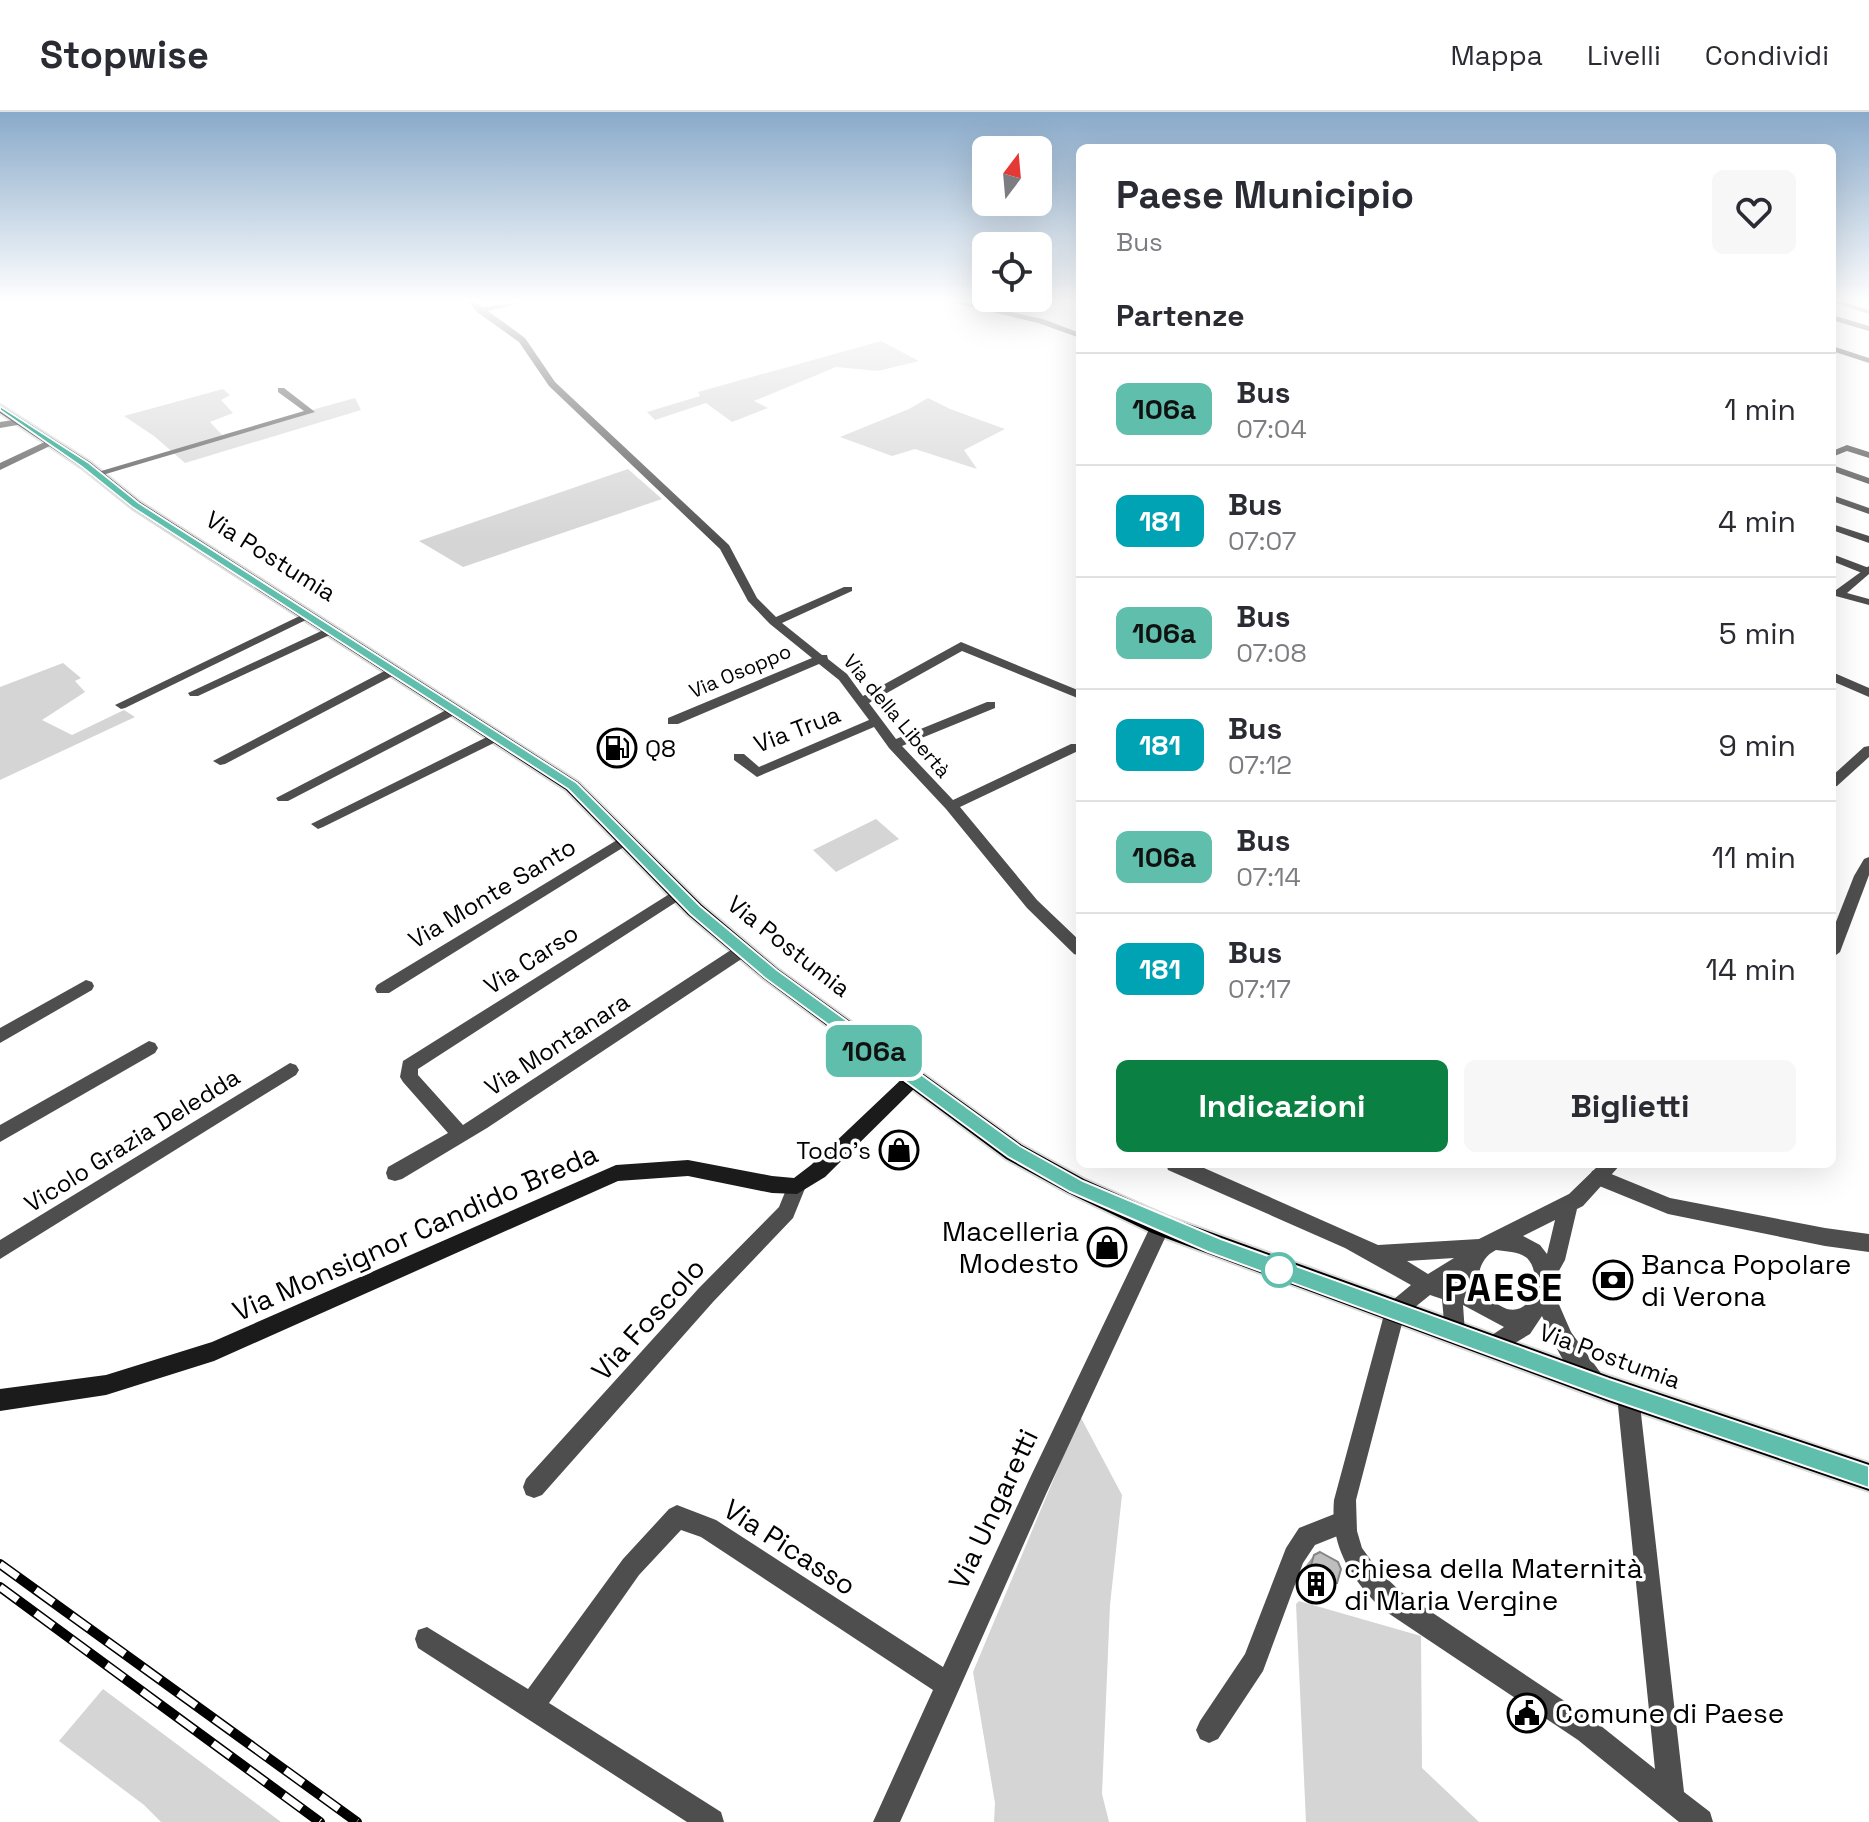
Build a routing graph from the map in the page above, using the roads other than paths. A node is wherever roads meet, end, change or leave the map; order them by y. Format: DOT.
graph roads {
  1 [pos="550,382"];
  2 [pos="281,390"];
  3 [pos="0,408"];
  4 [pos="20,422"];
  5 [pos="0,425"];
  6 [pos="51,442"];
  7 [pos="1836,452"];
  8 [pos="1869,455"];
  9 [pos="0,467"];
  10 [pos="1836,469"];
  11 [pos="96,474"];
  12 [pos="1869,481"];
  13 [pos="1836,499"];
  14 [pos="1869,511"];
  15 [pos="1836,528"];
  16 [pos="1869,540"];
  17 [pos="1836,559"];
  18 [pos="1864,573"];
  19 [pos="848,589"];
  20 [pos="1836,592"];
  21 [pos="1836,594"];
  22 [pos="1866,601"];
  23 [pos="308,615"];
  24 [pos="774,622"];
  25 [pos="332,630"];
  26 [pos="823,658"];
  27 [pos="394,670"];
  28 [pos="1836,680"];
  29 [pos="194,693"];
  30 [pos="1076,693"];
  31 [pos="1869,693"];
  32 [pos="861,702"];
  33 [pos="121,705"];
  34 [pos="991,705"];
  35 [pos="456,709"];
  36 [pos="673,721"];
  37 [pos="875,722"];
  38 [pos="497,736"];
  39 [pos="894,745"];
  40 [pos="1076,747"];
  41 [pos="1869,750"];
  42 [pos="739,757"];
  43 [pos="220,761"];
  44 [pos="1836,779"];
  45 [pos="283,798"];
  46 [pos="951,806"];
  47 [pos="318,824"];
  48 [pos="627,839"];
  49 [pos="1869,862"];
  50 [pos="679,893"];
  51 [pos="1836,941"];
  52 [pos="1076,946"];
  53 [pos="743,950"];
  54 [pos="86,986"];
  55 [pos="383,989"];
  56 [pos="0,1036"];
  57 [pos="149,1048"];
  58 [pos="290,1070"];
  59 [pos="913,1079"];
  60 [pos="0,1134"];
  61 [pos="460,1134"];
  62 [pos="1184,1168"];
  63 [pos="1606,1170"];
  64 [pos="395,1173"];
  65 [pos="797,1186"];
  66 [pos="1568,1205"];
  67 [pos="1161,1225"];
  68 [pos="1869,1243"];
  69 [pos="1486,1245"];
  70 [pos="0,1250"];
  71 [pos="1377,1254"];
  72 [pos="1450,1281"];
  73 [pos="1428,1284"];
  74 [pos="1545,1284"];
  75 [pos="1472,1299"];
  76 [pos="1395,1311"];
  77 [pos="1530,1315"];
  78 [pos="1455,1333"];
  79 [pos="1493,1346"];
  80 [pos="1601,1386"];
  81 [pos="1628,1396"];
  82 [pos="0,1400"];
  83 [pos="1869,1477"];
  84 [pos="534,1487"];
  85 [pos="1342,1523"];
  86 [pos="427,1639"];
  87 [pos="948,1685"];
  88 [pos="531,1706"];
  89 [pos="1209,1730"];
  90 [pos="1671,1798"];
  91 [pos="711,1822"];
  92 [pos="886,1822"];
  93 [pos="1700,1822"];
  1 -- 24 [label="street, Via della Libertà"];
  2 -- 11 [label="street"];
  3 -- 4 [label="main road, Via Postumia"];
  4 -- 5 [label="street"];
  4 -- 6 [label="main road, Via Postumia"];
  6 -- 9 [label="street"];
  6 -- 11 [label="main road, Via Postumia"];
  7 -- 8 [label="street"];
  10 -- 12 [label="street"];
  11 -- 23 [label="main road, Via Postumia"];
  13 -- 14 [label="street"];
  15 -- 16 [label="street"];
  17 -- 18 [label="street"];
  18 -- 20 [label="street"];
  18 -- 22 [label="street"];
  19 -- 24 [label="street"];
  21 -- 22 [label="street"];
  23 -- 25 [label="main road, Via Postumia"];
  23 -- 33 [label="street"];
  24 -- 26 [label="street, Via della Libertà"];
  25 -- 27 [label="main road, Via Postumia"];
  25 -- 29 [label="street"];
  26 -- 32 [label="street, Via della Libertà"];
  26 -- 36 [label="street, Via Osoppo"];
  27 -- 35 [label="main road, Via Postumia"];
  27 -- 43 [label="street"];
  28 -- 31 [label="street"];
  30 -- 32 [label="street"];
  32 -- 37 [label="street, Via della Libertà"];
  34 -- 39 [label="street"];
  35 -- 38 [label="main road, Via Postumia"];
  35 -- 45 [label="street"];
  37 -- 39 [label="street, Via della Libertà"];
  37 -- 42 [label="street, Via Trua"];
  38 -- 47 [label="street"];
  38 -- 48 [label="main road, Via Postumia"];
  39 -- 46 [label="street, Via della Libertà"];
  40 -- 46 [label="street"];
  41 -- 44 [label="street"];
  46 -- 52 [label="street, Via della Libertà"];
  48 -- 50 [label="main road, Via Postumia"];
  48 -- 55 [label="street, Via Monte Santo"];
  49 -- 51 [label="street"];
  50 -- 53 [label="main road, Via Postumia"];
  50 -- 61 [label="street, Via Carso"];
  53 -- 59 [label="main road, Via Postumia"];
  53 -- 61 [label="street, Via Montanara"];
  54 -- 56 [label="street"];
  57 -- 60 [label="street"];
  58 -- 70 [label="street, Vicolo Grazia Deledda"];
  59 -- 65 [label="main road"];
  59 -- 67 [label="main road, Via Postumia"];
  61 -- 64 [label="street, Via Montanara"];
  62 -- 71 [label="street"];
  63 -- 66 [label="street"];
  63 -- 68 [label="street"];
  65 -- 82 [label="main road, Via Monsignor Candido Breda"];
  65 -- 84 [label="street, Via Foscolo"];
  66 -- 69 [label="street"];
  66 -- 74 [label="street"];
  67 -- 76 [label="main road, Via Postumia"];
  67 -- 87 [label="street, Via Ungaretti"];
  69 -- 71 [label="street"];
  69 -- 72 [label="street"];
  69 -- 74 [label="street"];
  69 -- 75 [label="street"];
  71 -- 73 [label="street"];
  72 -- 73 [label="street"];
  72 -- 75 [label="street"];
  72 -- 78 [label="street"];
  73 -- 76 [label="street"];
  74 -- 77 [label="street"];
  74 -- 80 [label="street"];
  75 -- 77 [label="street"];
  76 -- 78 [label="main road, Via Postumia"];
  76 -- 85 [label="street"];
  77 -- 79 [label="street"];
  78 -- 79 [label="main road, Via Postumia"];
  79 -- 80 [label="main road, Via Postumia"];
  80 -- 81 [label="main road, Via Postumia"];
  81 -- 83 [label="main road, Via Postumia"];
  81 -- 90 [label="street"];
  85 -- 89 [label="street"];
  85 -- 90 [label="street"];
  86 -- 88 [label="street"];
  87 -- 88 [label="street, Via Picasso"];
  87 -- 92 [label="street, Via Ungaretti"];
  88 -- 91 [label="street"];
  90 -- 93 [label="street"];
}
